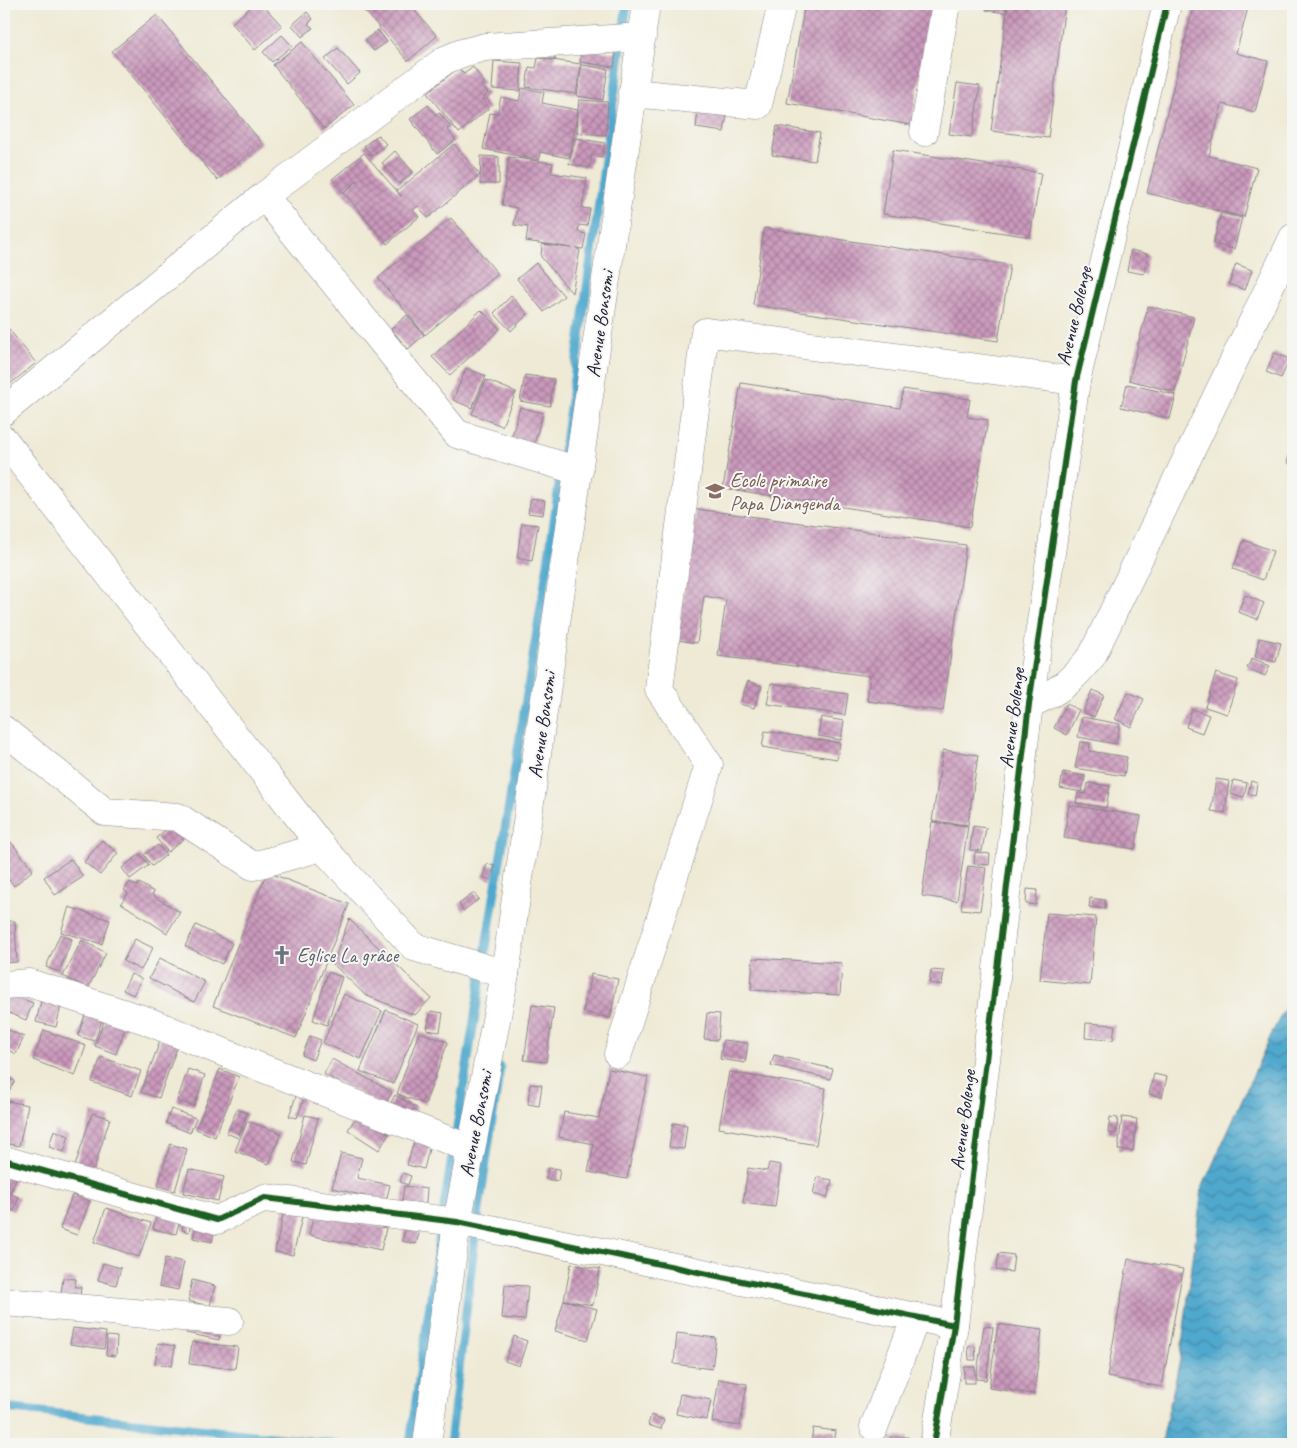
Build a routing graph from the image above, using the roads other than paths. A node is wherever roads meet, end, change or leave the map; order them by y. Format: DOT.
graph roads {
  1 [pos="646,4"];
  2 [pos="782,4"];
  3 [pos="946,4"];
  4 [pos="1167,4"];
  5 [pos="642,37"];
  6 [pos="632,93"];
  7 [pos="924,132"];
  8 [pos="264,196"];
  9 [pos="1293,238"];
  10 [pos="1076,381"];
  11 [pos="4,411"];
  12 [pos="4,440"];
  13 [pos="579,471"];
  14 [pos="1030,704"];
  15 [pos="4,730"];
  16 [pos="322,847"];
  17 [pos="505,974"];
  18 [pos="4,985"];
  19 [pos="618,1054"];
  20 [pos="471,1149"];
  21 [pos="4,1160"];
  22 [pos="457,1222"];
  23 [pos="4,1302"];
  24 [pos="916,1317"];
  25 [pos="229,1321"];
  26 [pos="954,1325"];
  27 [pos="874,1427"];
  28 [pos="427,1444"];
  29 [pos="934,1444"];
  1 -- 5 [label="street, Avenue Bonsomi"];
  2 -- 6 [label="street"];
  3 -- 7 [label="street"];
  4 -- 10 [label="street, Avenue Bolenge"];
  5 -- 6 [label="street, Avenue Bonsomi"];
  5 -- 8 [label="street"];
  6 -- 13 [label="street, Avenue Bonsomi"];
  8 -- 11 [label="street"];
  8 -- 13 [label="street"];
  9 -- 14 [label="street"];
  10 -- 14 [label="street, Avenue Bolenge"];
  10 -- 19 [label="street"];
  12 -- 16 [label="street"];
  13 -- 17 [label="street, Avenue Bonsomi"];
  14 -- 26 [label="street, Avenue Bolenge"];
  15 -- 16 [label="street"];
  16 -- 17 [label="street"];
  17 -- 20 [label="street, Avenue Bonsomi"];
  18 -- 20 [label="street"];
  20 -- 22 [label="street, Avenue Bonsomi"];
  21 -- 22 [label="street"];
  22 -- 24 [label="street"];
  22 -- 28 [label="street, Avenue Bonsomi"];
  23 -- 25 [label="street"];
  24 -- 26 [label="street"];
  24 -- 27 [label="street"];
  26 -- 29 [label="street, Avenue Bolenge"];
}
